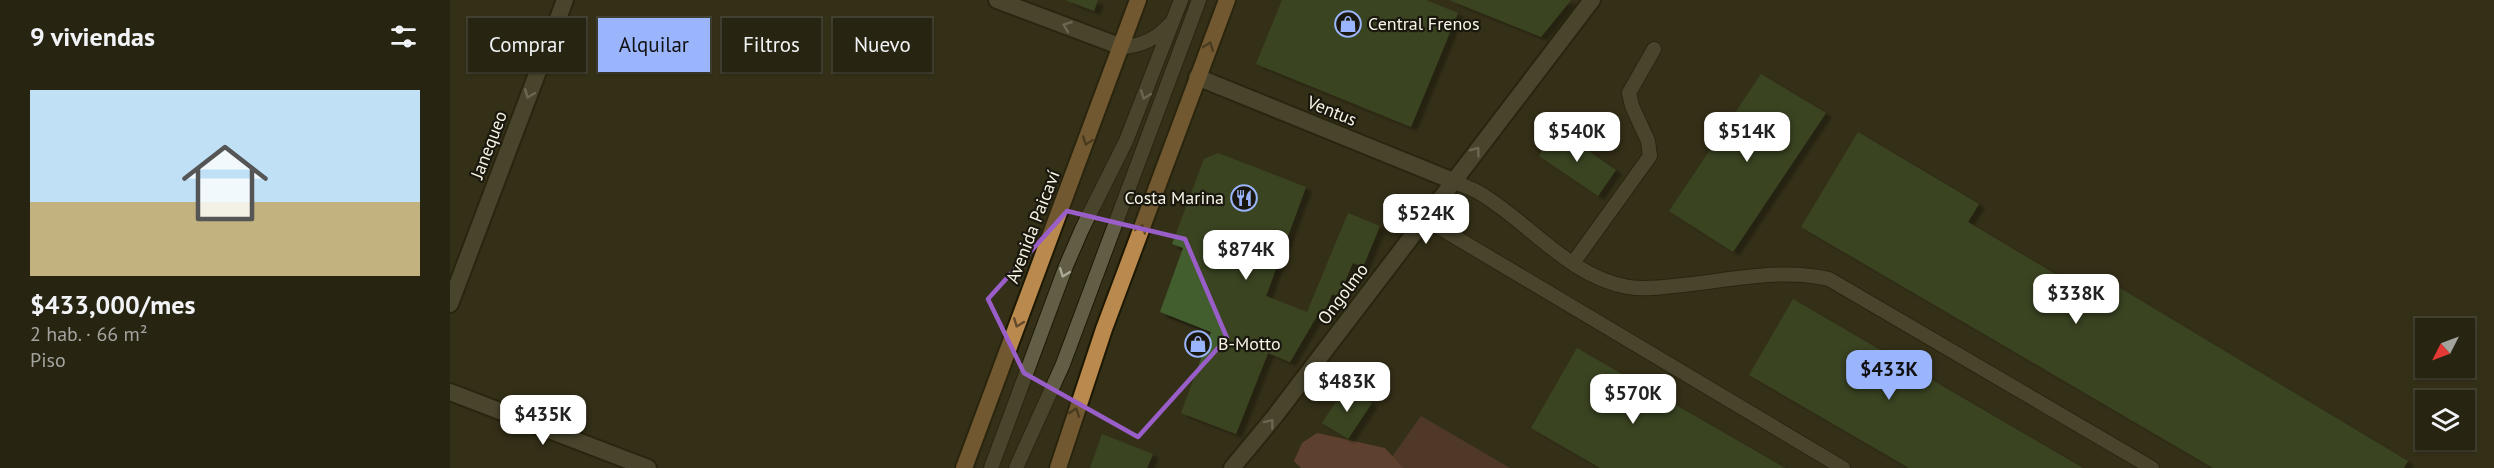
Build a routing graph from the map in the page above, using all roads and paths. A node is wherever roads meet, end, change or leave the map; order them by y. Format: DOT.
graph roads {
  1 [pos="565,0"];
  2 [pos="997,0"];
  3 [pos="1138,0"];
  4 [pos="1181,0"];
  5 [pos="1199,0"];
  6 [pos="1227,0"];
  7 [pos="1592,0"];
  8 [pos="1173,21"];
  9 [pos="1122,47"];
  10 [pos="1654,49"];
  11 [pos="1197,77"];
  12 [pos="1453,181"];
  13 [pos="1425,219"];
  14 [pos="1573,262"];
  15 [pos="450,304"];
  16 [pos="450,392"];
  17 [pos="648,468"];
  18 [pos="964,468"];
  19 [pos="991,468"];
  20 [pos="1016,468"];
  21 [pos="1058,468"];
  22 [pos="1232,468"];
  23 [pos="1843,468"];
  24 [pos="2152,468"];
  1 -- 15 [label="street, Janequeo, one-way"];
  9 -- 2 [label="street, one-way"];
  3 -- 9 [label="main road, Avenida Paicaví"];
  4 -- 8 [label="lane"];
  5 -- 20 [label="lane"];
  11 -- 6 [label="main road, one-way"];
  12 -- 7 [label="street, Ongolmo, one-way"];
  8 -- 9 [label="lane"];
  8 -- 19 [label="lane, one-way"];
  9 -- 18 [label="main road, Avenida Paicaví, one-way"];
  10 -- 14 [label="lane"];
  11 -- 12 [label="street, Ventus"];
  21 -- 11 [label="main road, one-way"];
  12 -- 13 [label="street, Ongolmo"];
  12 -- 14 [label="lane"];
  22 -- 13 [label="street, Ongolmo, one-way"];
  13 -- 23 [label="lane"];
  14 -- 24 [label="lane"];
  16 -- 17 [label="street"];
}
